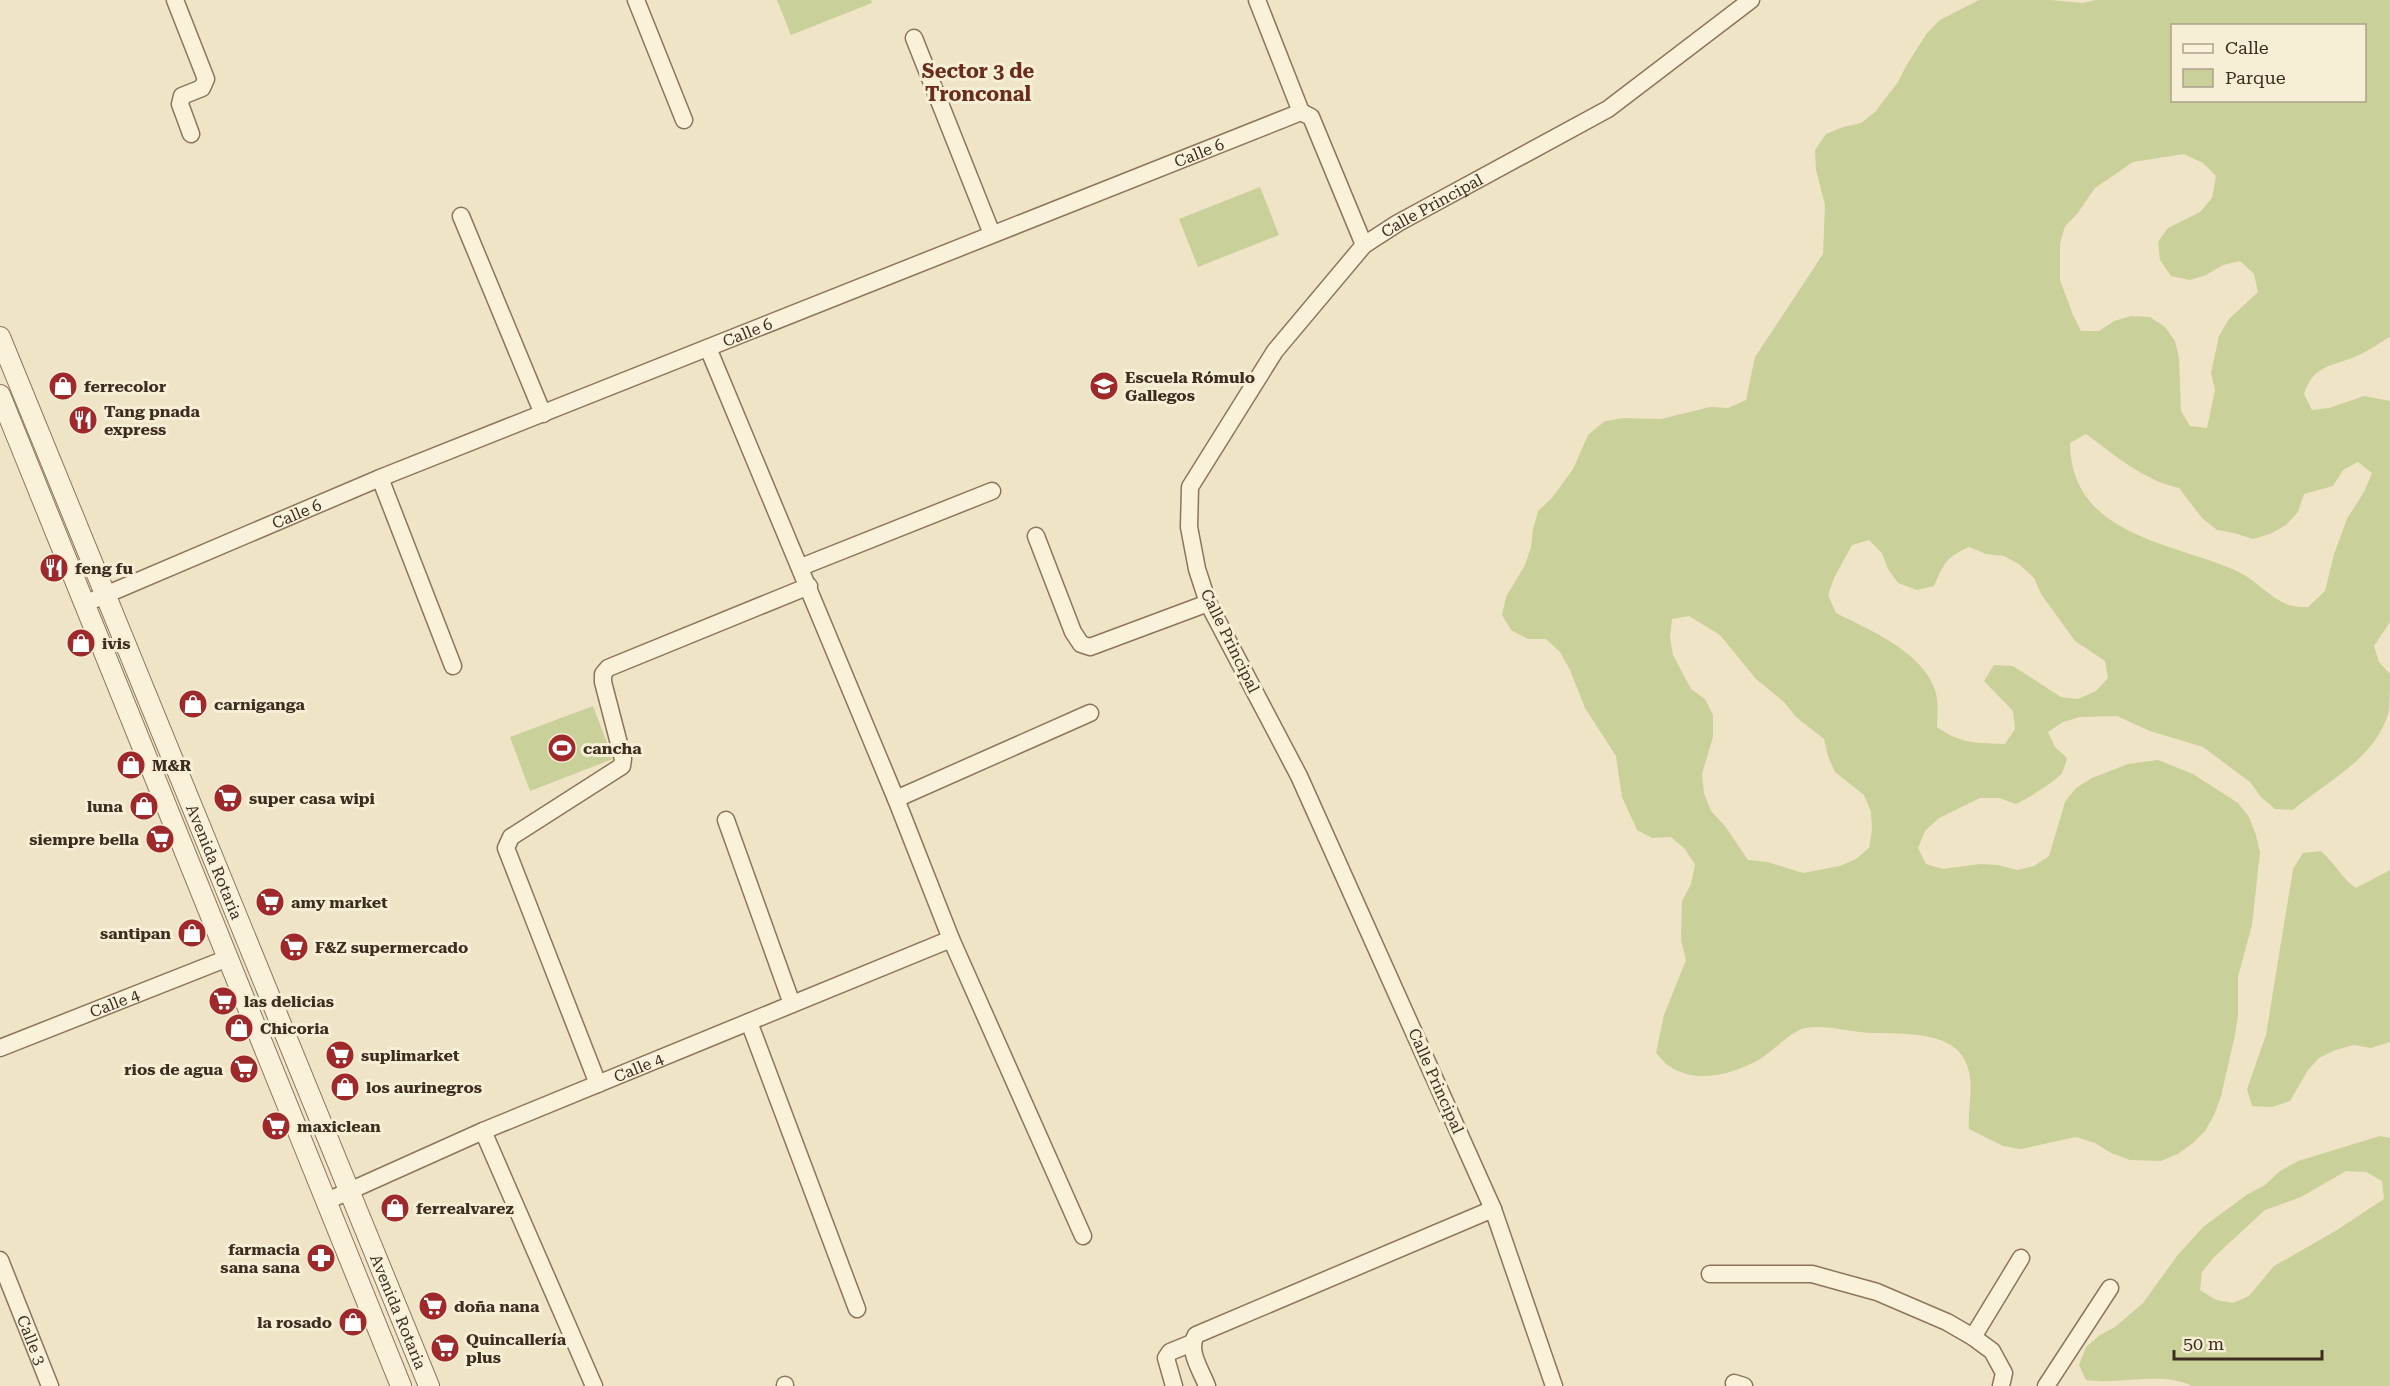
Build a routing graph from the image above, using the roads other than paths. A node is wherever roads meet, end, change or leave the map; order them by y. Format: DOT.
graph roads {
  1 [pos="176,0"];
  2 [pos="636,0"];
  3 [pos="1257,0"];
  4 [pos="1751,0"];
  5 [pos="914,38"];
  6 [pos="1301,112"];
  7 [pos="684,120"];
  8 [pos="191,134"];
  9 [pos="461,216"];
  10 [pos="992,234"];
  11 [pos="1364,245"];
  12 [pos="0,337"];
  13 [pos="708,348"];
  14 [pos="0,395"];
  15 [pos="543,414"];
  16 [pos="380,478"];
  17 [pos="992,491"];
  18 [pos="1036,536"];
  19 [pos="801,567"];
  20 [pos="809,586"];
  21 [pos="105,594"];
  22 [pos="1208,603"];
  23 [pos="84,604"];
  24 [pos="453,666"];
  25 [pos="1090,713"];
  26 [pos="897,799"];
  27 [pos="726,820"];
  28 [pos="951,939"];
  29 [pos="228,958"];
  30 [pos="792,1004"];
  31 [pos="750,1022"];
  32 [pos="0,1048"];
  33 [pos="598,1084"];
  34 [pos="483,1131"];
  35 [pos="349,1191"];
  36 [pos="327,1201"];
  37 [pos="1493,1209"];
  38 [pos="1083,1236"];
  39 [pos="2021,1258"];
  40 [pos="0,1260"];
  41 [pos="1710,1275"];
  42 [pos="2110,1288"];
  43 [pos="857,1309"];
  44 [pos="1973,1337"];
  45 [pos="1192,1343"];
  46 [pos="50,1386"];
  47 [pos="401,1386"];
  48 [pos="429,1386"];
  49 [pos="594,1386"];
  50 [pos="1174,1386"];
  51 [pos="1207,1386"];
  52 [pos="1554,1386"];
  53 [pos="2001,1386"];
  54 [pos="2046,1386"];
  1 -- 8 [label="street"];
  2 -- 7 [label="street"];
  3 -- 6 [label="street"];
  4 -- 11 [label="street, Calle Principal"];
  5 -- 10 [label="street"];
  6 -- 10 [label="street, Calle 6"];
  6 -- 11 [label="street"];
  9 -- 15 [label="street"];
  10 -- 13 [label="street, Calle 6"];
  11 -- 22 [label="street, Calle Principal"];
  12 -- 21 [label="street, Avenida Rotaria"];
  13 -- 15 [label="street, Calle 6"];
  13 -- 19 [label="street"];
  14 -- 23 [label="street, Avenida Rotaria"];
  15 -- 16 [label="street, Calle 6"];
  16 -- 21 [label="street, Calle 6"];
  16 -- 24 [label="street"];
  17 -- 19 [label="street"];
  18 -- 22 [label="street"];
  19 -- 20 [label="street"];
  20 -- 26 [label="street"];
  20 -- 33 [label="street"];
  21 -- 23 [label="street, Calle 6"];
  21 -- 35 [label="street, Avenida Rotaria"];
  22 -- 37 [label="street, Calle Principal"];
  23 -- 29 [label="street, Avenida Rotaria"];
  25 -- 26 [label="street"];
  26 -- 28 [label="street"];
  27 -- 30 [label="street"];
  28 -- 30 [label="street, Calle 4"];
  28 -- 38 [label="street"];
  29 -- 32 [label="street, Calle 4"];
  29 -- 36 [label="street, Avenida Rotaria"];
  30 -- 31 [label="street, Calle 4"];
  31 -- 33 [label="street, Calle 4"];
  31 -- 43 [label="street"];
  33 -- 34 [label="street, Calle 4"];
  34 -- 35 [label="street, Calle 4"];
  34 -- 49 [label="street"];
  35 -- 36 [label="street, Calle 4"];
  35 -- 48 [label="street, Avenida Rotaria"];
  36 -- 47 [label="street, Avenida Rotaria"];
  37 -- 45 [label="street"];
  37 -- 52 [label="street, Calle Principal"];
  39 -- 44 [label="street"];
  40 -- 46 [label="street, Calle 3"];
  41 -- 44 [label="street"];
  42 -- 54 [label="street"];
  44 -- 53 [label="street"];
  45 -- 50 [label="street"];
  45 -- 51 [label="street"];
}
